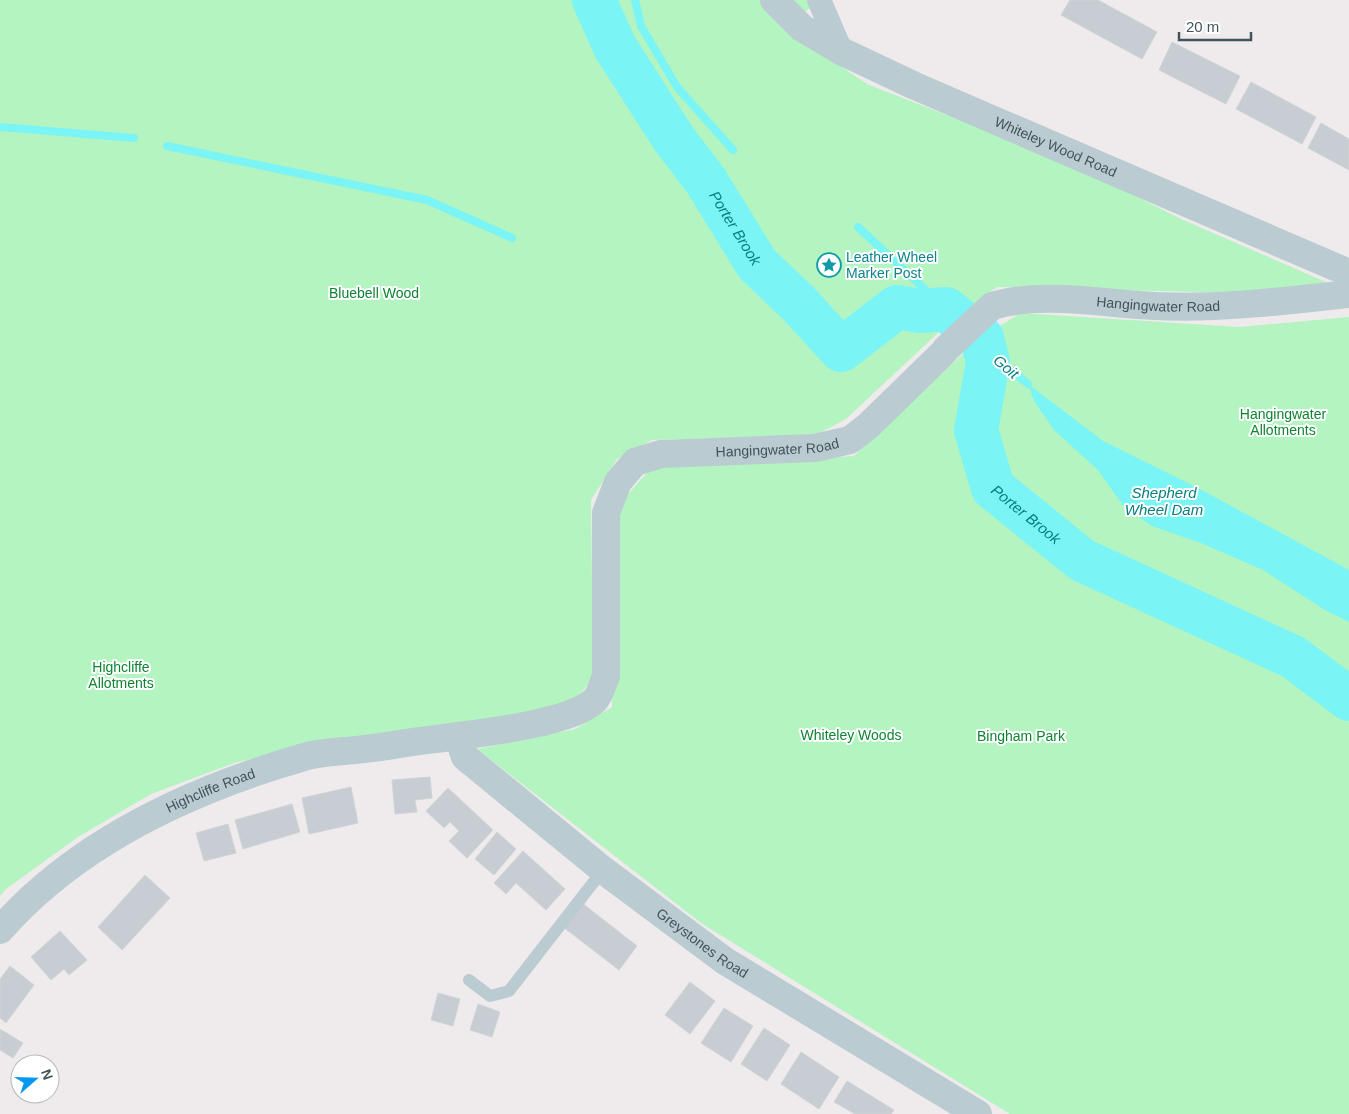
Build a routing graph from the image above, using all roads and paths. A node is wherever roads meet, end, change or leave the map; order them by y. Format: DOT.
graph roads {
  1 [pos="774,0"];
  2 [pos="819,0"];
  3 [pos="841,51"];
  4 [pos="1349,273"];
  5 [pos="1349,294"];
  6 [pos="458,736"];
  7 [pos="603,870"];
  8 [pos="0,930"];
  9 [pos="469,980"];
  10 [pos="978,1114"];
  1 -- 3 [label="street, Whiteley Wood Road"];
  2 -- 3 [label="street"];
  3 -- 4 [label="street, Whiteley Wood Road"];
  5 -- 6 [label="street, Hangingwater Road"];
  6 -- 7 [label="street, Greystones Road"];
  6 -- 8 [label="street, Highcliffe Road"];
  7 -- 9 [label="lane"];
  7 -- 10 [label="street, Greystones Road"];
}
